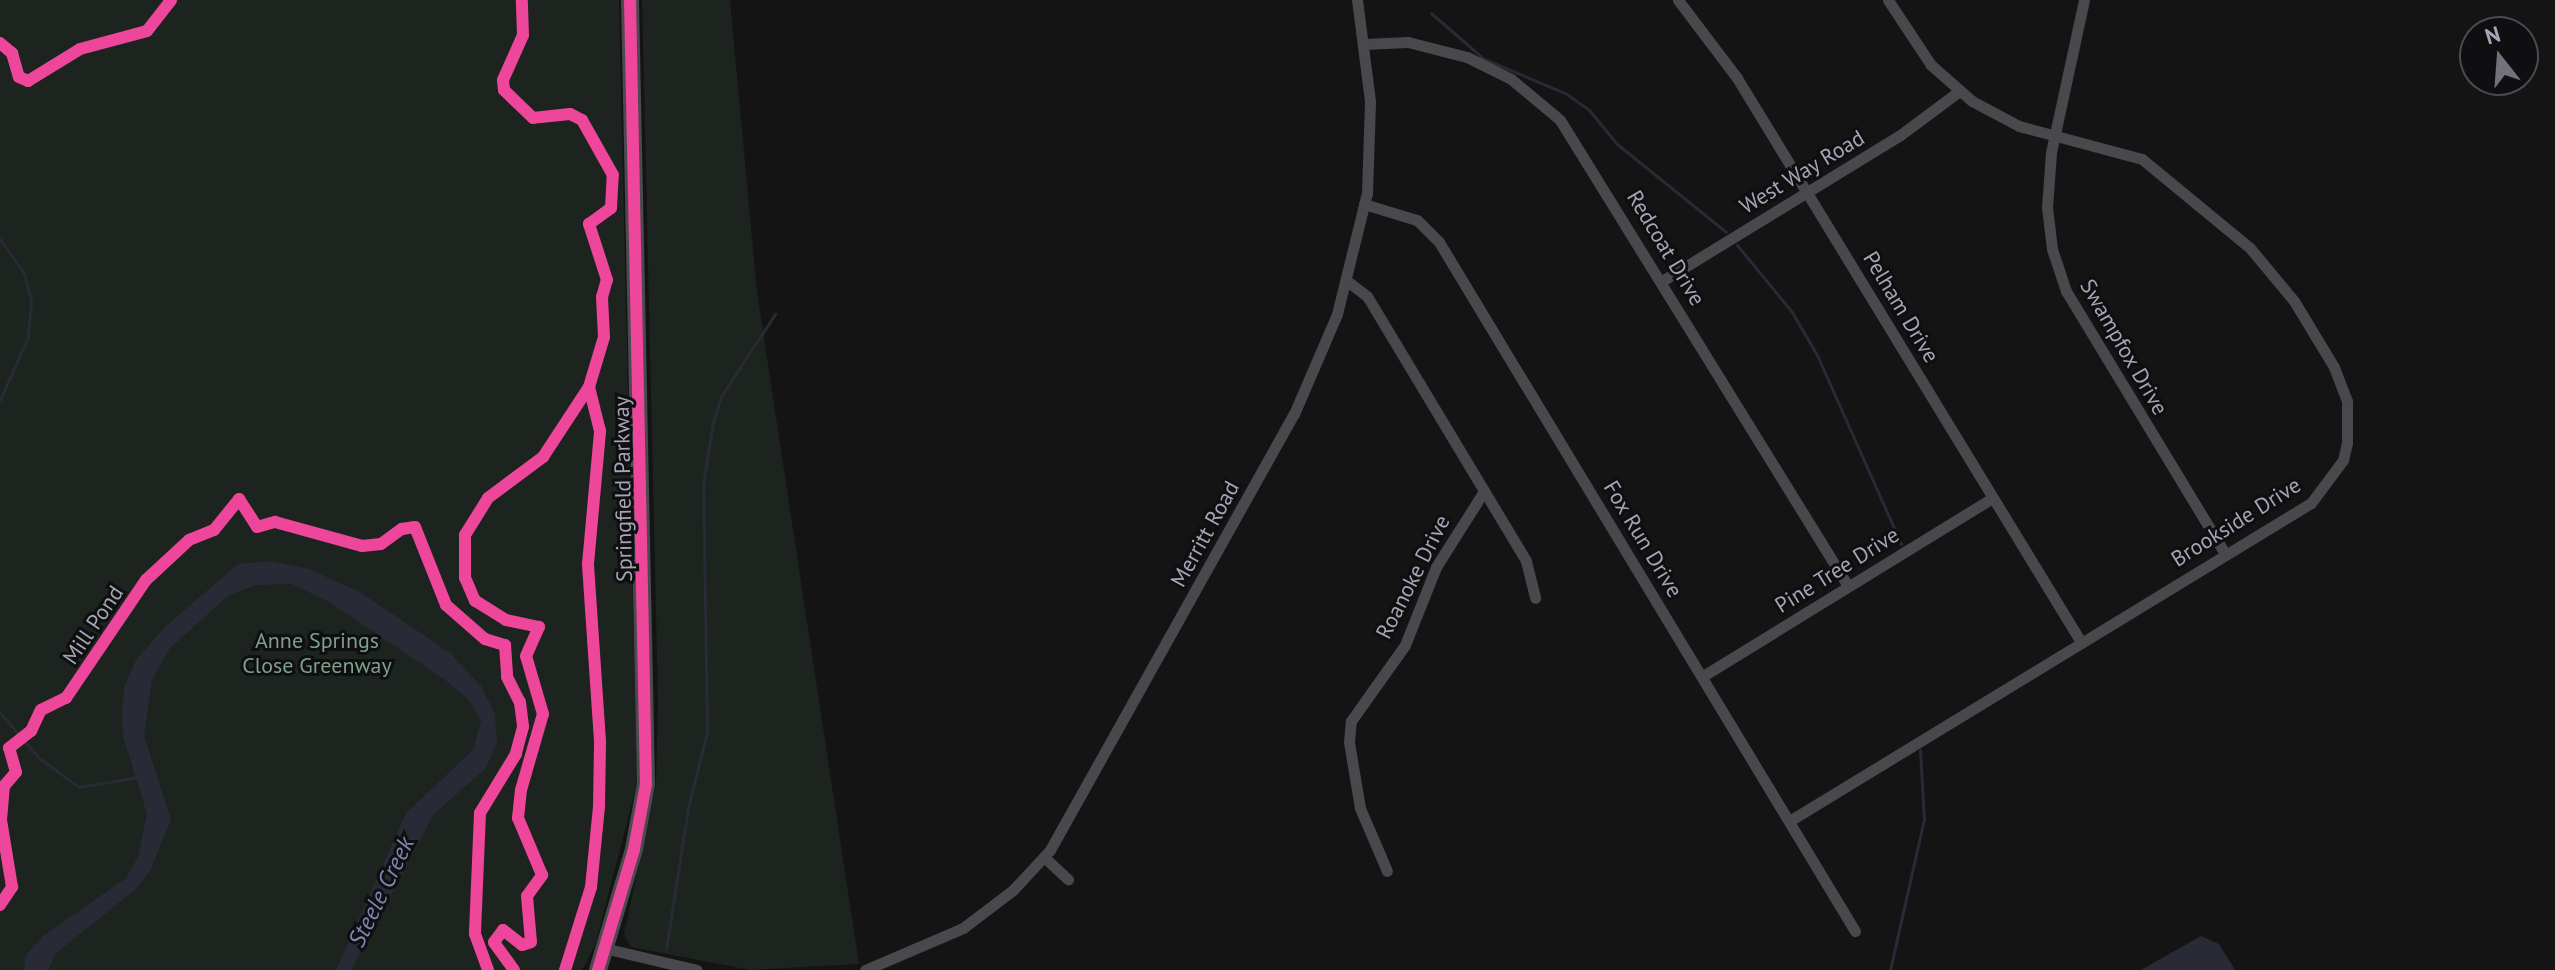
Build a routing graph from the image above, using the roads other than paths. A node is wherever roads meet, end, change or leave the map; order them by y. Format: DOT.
graph roads {
  1 [pos="630,0"];
  2 [pos="1357,0"];
  3 [pos="1678,0"];
  4 [pos="1888,0"];
  5 [pos="2084,0"];
  6 [pos="1364,44"];
  7 [pos="1958,92"];
  8 [pos="2055,136"];
  9 [pos="1807,193"];
  10 [pos="1364,204"];
  11 [pos="1347,281"];
  12 [pos="1662,281"];
  13 [pos="1484,491"];
  14 [pos="1992,498"];
  15 [pos="2225,554"];
  16 [pos="1848,586"];
  17 [pos="1535,598"];
  18 [pos="2081,642"];
  19 [pos="1703,676"];
  20 [pos="1791,820"];
  21 [pos="1044,857"];
  22 [pos="1387,871"];
  23 [pos="1068,879"];
  24 [pos="1855,931"];
  25 [pos="608,949"];
  26 [pos="598,970"];
  27 [pos="697,970"];
  28 [pos="865,970"];
  1 -- 25 [label="main road, Springfield Parkway"];
  2 -- 6 [label="street, Merritt Road"];
  3 -- 9 [label="street, Pelham Drive"];
  4 -- 7 [label="street, Brookside Drive"];
  5 -- 8 [label="street, Swampfox Drive"];
  6 -- 10 [label="street, Merritt Road"];
  6 -- 12 [label="street, Redcoat Drive"];
  7 -- 8 [label="street, Brookside Drive"];
  7 -- 9 [label="street, West Way Road"];
  8 -- 15 [label="street, Swampfox Drive"];
  8 -- 15 [label="street, Brookside Drive"];
  9 -- 12 [label="street, West Way Road"];
  9 -- 14 [label="street, Pelham Drive"];
  10 -- 11 [label="street, Merritt Road"];
  10 -- 19 [label="street, Fox Run Drive"];
  11 -- 13 [label="street"];
  11 -- 21 [label="street, Merritt Road"];
  12 -- 16 [label="street, Redcoat Drive"];
  13 -- 17 [label="street"];
  13 -- 22 [label="street, Roanoke Drive"];
  14 -- 16 [label="street, Pine Tree Drive"];
  14 -- 18 [label="street, Pelham Drive"];
  15 -- 18 [label="street, Brookside Drive"];
  16 -- 19 [label="street, Pine Tree Drive"];
  18 -- 20 [label="street, Brookside Drive"];
  19 -- 20 [label="street, Fox Run Drive"];
  20 -- 24 [label="street, Fox Run Drive"];
  21 -- 23 [label="street"];
  21 -- 28 [label="street, Merritt Road"];
  25 -- 26 [label="main road, Springfield Parkway"];
  25 -- 27 [label="street"];
}
